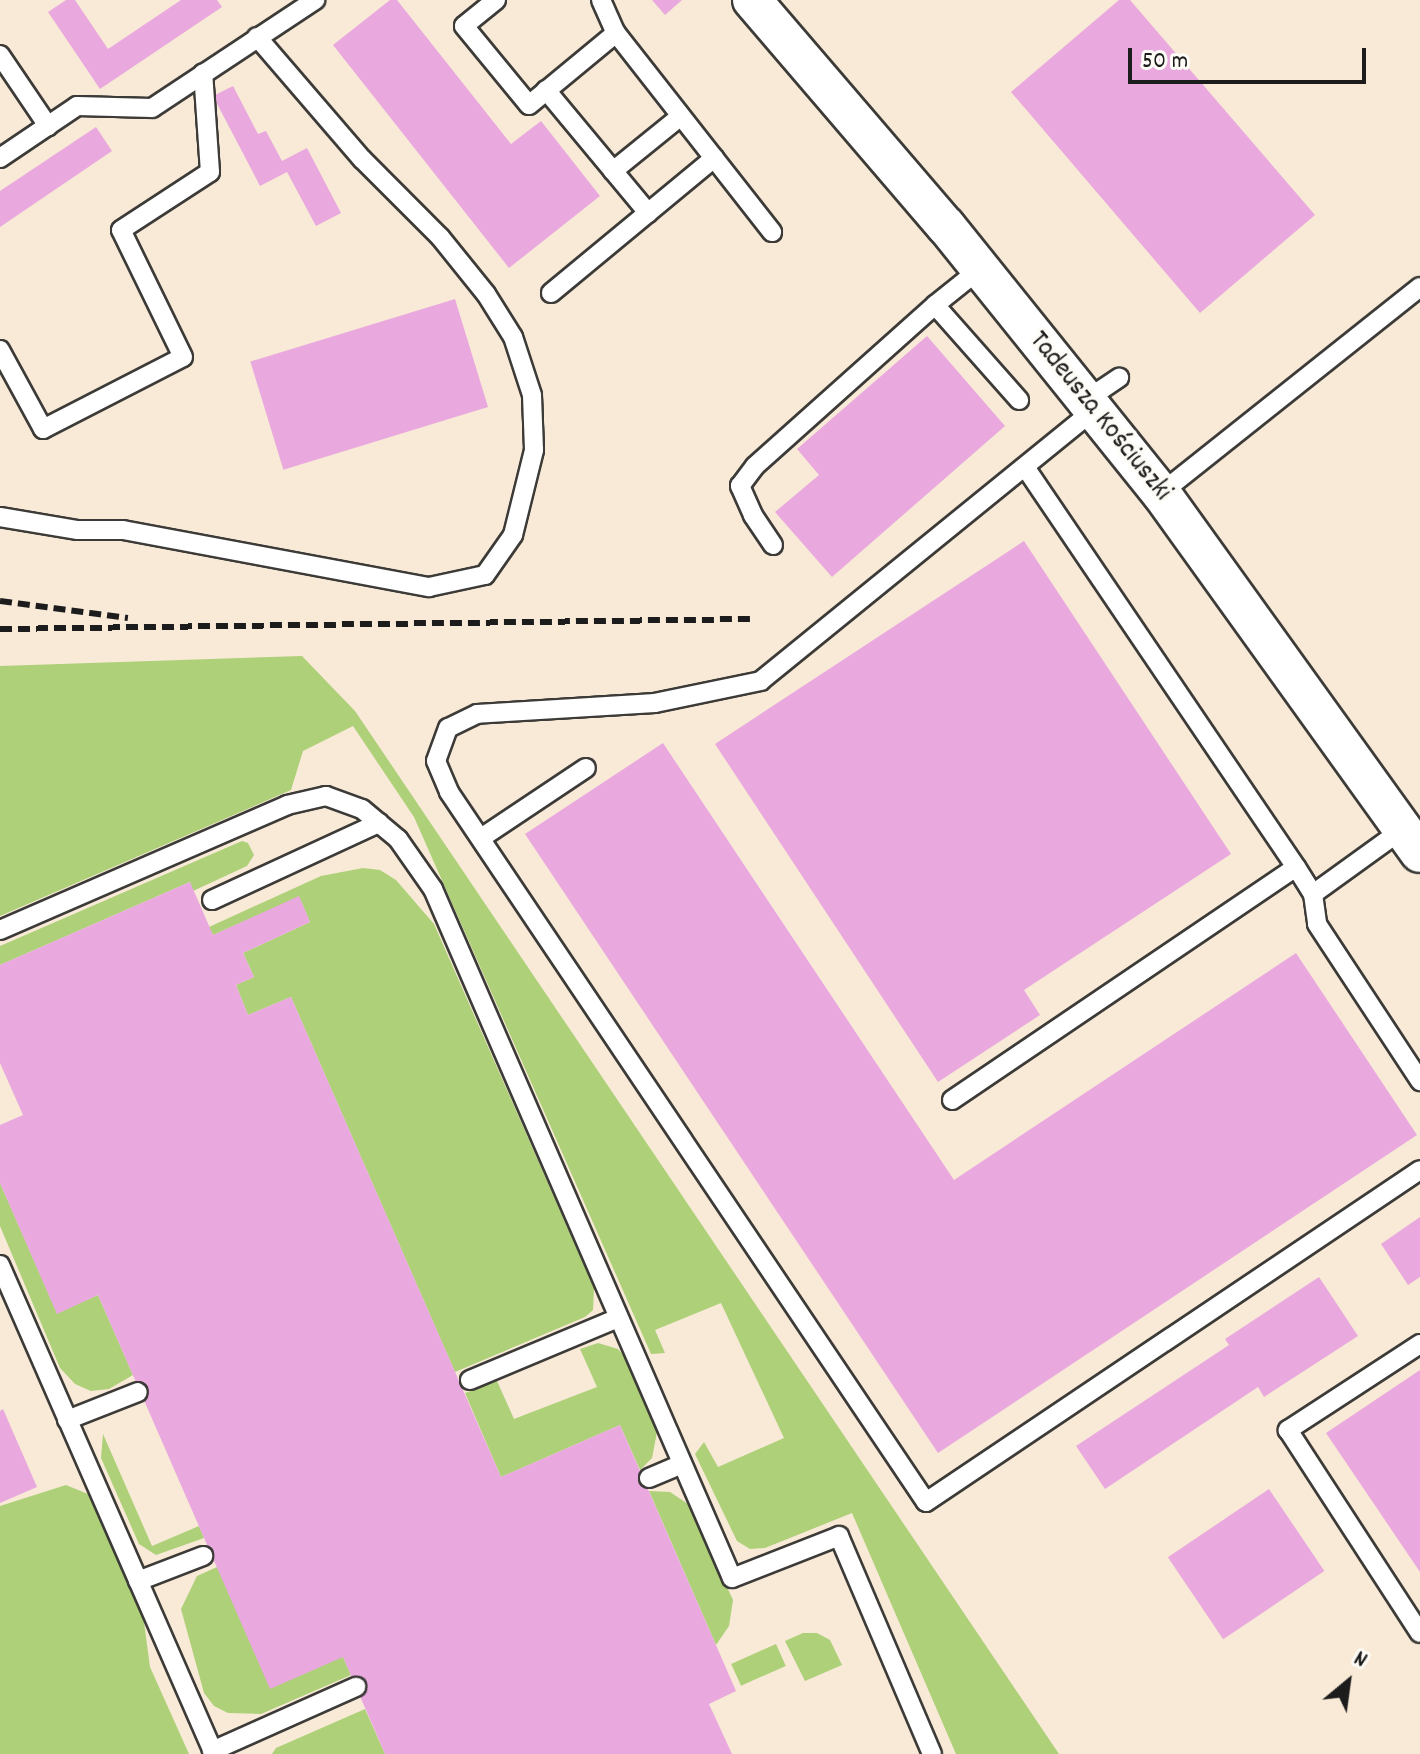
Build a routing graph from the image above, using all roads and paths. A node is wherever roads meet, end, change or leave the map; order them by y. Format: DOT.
graph roads {
  1 [pos="315,0"];
  2 [pos="496,0"];
  3 [pos="601,0"];
  4 [pos="752,0"];
  5 [pos="616,33"];
  6 [pos="257,37"];
  7 [pos="0,55"];
  8 [pos="203,73"];
  9 [pos="546,90"];
  10 [pos="681,116"];
  11 [pos="48,126"];
  12 [pos="0,158"];
  13 [pos="714,158"];
  14 [pos="613,171"];
  15 [pos="648,213"];
  16 [pos="772,232"];
  17 [pos="980,269"];
  18 [pos="1420,287"];
  19 [pos="551,293"];
  20 [pos="935,305"];
  21 [pos="0,350"];
  22 [pos="1119,378"];
  23 [pos="1019,400"];
  24 [pos="1090,405"];
  25 [pos="1025,467"];
  26 [pos="1161,493"];
  27 [pos="0,517"];
  28 [pos="773,545"];
  29 [pos="586,768"];
  30 [pos="379,823"];
  31 [pos="481,838"];
  32 [pos="1411,841"];
  33 [pos="1296,867"];
  34 [pos="1313,894"];
  35 [pos="212,900"];
  36 [pos="0,930"];
  37 [pos="1420,1081"];
  38 [pos="952,1100"];
  39 [pos="1420,1170"];
  40 [pos="0,1265"];
  41 [pos="618,1318"];
  42 [pos="1420,1344"];
  43 [pos="470,1380"];
  44 [pos="138,1392"];
  45 [pos="67,1420"];
  46 [pos="682,1464"];
  47 [pos="649,1478"];
  48 [pos="203,1556"];
  49 [pos="138,1581"];
  50 [pos="1420,1633"];
  51 [pos="356,1687"];
  52 [pos="213,1752"];
  53 [pos="932,1754"];
  1 -- 6 [label="lane"];
  2 -- 9 [label="lane"];
  3 -- 5 [label="lane"];
  4 -- 17 [label="street, Tadeusza Kościuszki"];
  5 -- 9 [label="lane"];
  5 -- 10 [label="lane"];
  6 -- 8 [label="lane"];
  6 -- 27 [label="lane"];
  7 -- 11 [label="lane"];
  8 -- 11 [label="lane"];
  8 -- 21 [label="lane"];
  9 -- 14 [label="lane"];
  10 -- 13 [label="lane"];
  10 -- 14 [label="lane"];
  11 -- 12 [label="lane"];
  13 -- 15 [label="lane"];
  13 -- 16 [label="lane"];
  14 -- 15 [label="lane"];
  15 -- 19 [label="lane"];
  17 -- 20 [label="lane"];
  17 -- 24 [label="street, Tadeusza Kościuszki"];
  18 -- 26 [label="lane"];
  20 -- 23 [label="lane"];
  20 -- 28 [label="lane"];
  22 -- 24 [label="lane"];
  24 -- 25 [label="lane"];
  24 -- 26 [label="street, Tadeusza Kościuszki"];
  25 -- 31 [label="lane"];
  25 -- 33 [label="lane"];
  26 -- 32 [label="street, Tadeusza Kościuszki"];
  29 -- 31 [label="lane"];
  30 -- 35 [label="lane"];
  30 -- 36 [label="lane"];
  30 -- 41 [label="lane"];
  31 -- 39 [label="lane"];
  32 -- 34 [label="lane"];
  33 -- 34 [label="lane"];
  33 -- 38 [label="lane"];
  34 -- 37 [label="lane"];
  40 -- 45 [label="lane"];
  41 -- 43 [label="lane"];
  41 -- 46 [label="lane"];
  42 -- 50 [label="lane"];
  44 -- 45 [label="lane"];
  45 -- 49 [label="lane"];
  46 -- 47 [label="lane"];
  46 -- 53 [label="lane"];
  48 -- 49 [label="lane"];
  49 -- 52 [label="lane"];
  51 -- 52 [label="lane"];
}
